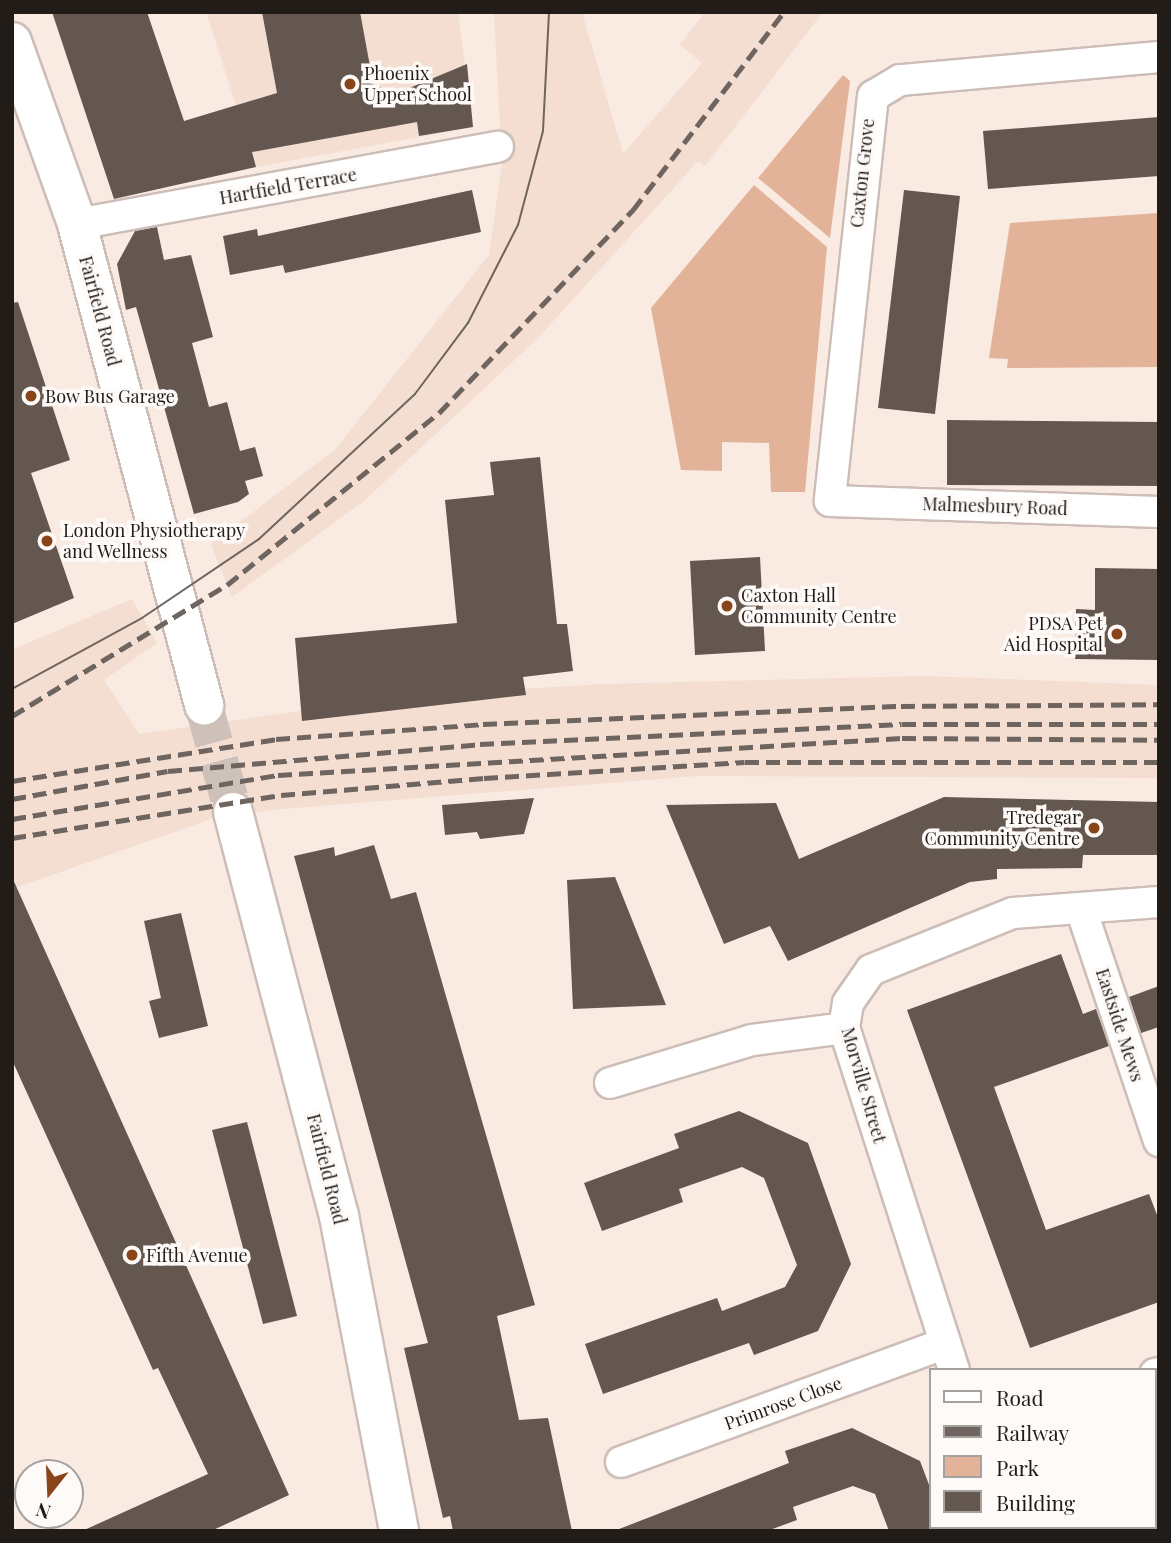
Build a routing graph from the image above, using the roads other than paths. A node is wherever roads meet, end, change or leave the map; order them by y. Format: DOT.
graph roads {
  1 [pos="1159,57"];
  2 [pos="15,58"];
  3 [pos="498,147"];
  4 [pos="77,224"];
  5 [pos="831,501"];
  6 [pos="1159,512"];
  7 [pos="204,706"];
  8 [pos="233,813"];
  9 [pos="1159,902"];
  10 [pos="1081,909"];
  11 [pos="844,1028"];
  12 [pos="610,1083"];
  13 [pos="1159,1141"];
  14 [pos="949,1357"];
  15 [pos="621,1462"];
  16 [pos="399,1531"];
  1 -- 5 [label="street, Caxton Grove"];
  2 -- 4 [label="main road, Fairfield Road"];
  3 -- 4 [label="street, Hartfield Terrace"];
  4 -- 7 [label="main road, Fairfield Road"];
  5 -- 6 [label="street, Malmesbury Road"];
  8 -- 16 [label="main road, Fairfield Road"];
  9 -- 10 [label="street, Morville Street"];
  10 -- 11 [label="street, Morville Street"];
  10 -- 13 [label="street, Eastside Mews"];
  11 -- 12 [label="street"];
  11 -- 14 [label="street, Morville Street"];
  14 -- 15 [label="street, Primrose Close"];
}
